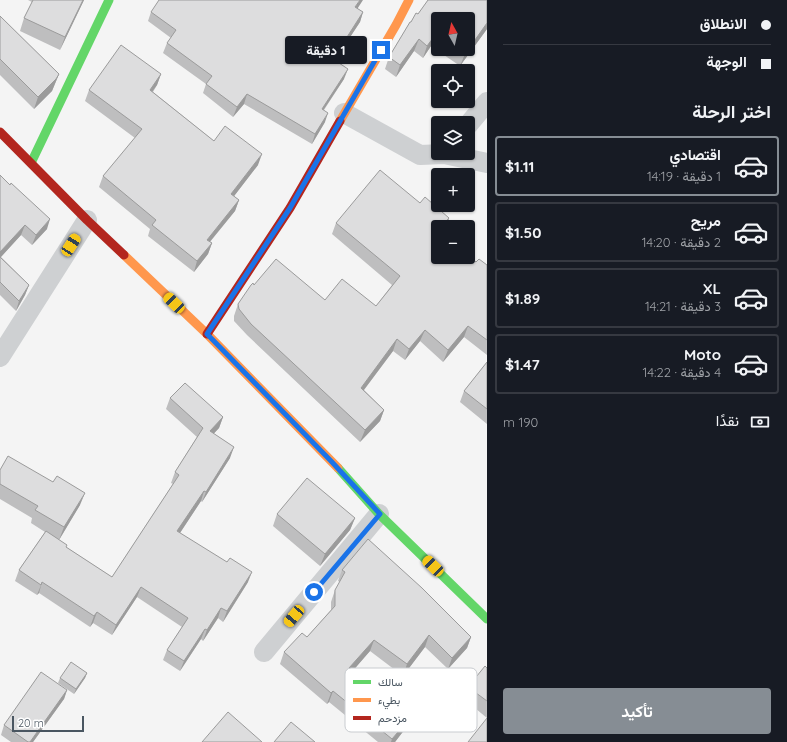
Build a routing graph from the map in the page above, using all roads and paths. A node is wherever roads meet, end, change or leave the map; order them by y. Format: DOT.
graph roads {
  1 [pos="109,0"];
  2 [pos="409,0"];
  3 [pos="487,102"];
  4 [pos="344,113"];
  5 [pos="475,117"];
  6 [pos="0,132"];
  7 [pos="431,155"];
  8 [pos="473,160"];
  9 [pos="31,163"];
  10 [pos="487,163"];
  11 [pos="87,220"];
  12 [pos="207,334"];
  13 [pos="0,357"];
  14 [pos="380,514"];
  15 [pos="487,619"];
  16 [pos="264,652"];
  1 -- 9 [label="main road"];
  2 -- 4 [label="main road"];
  3 -- 5 [label="street"];
  4 -- 7 [label="street"];
  4 -- 12 [label="main road"];
  6 -- 9 [label="main road"];
  8 -- 10 [label="street"];
  9 -- 11 [label="main road"];
  11 -- 12 [label="main road"];
  11 -- 13 [label="street"];
  12 -- 14 [label="main road"];
  14 -- 15 [label="main road"];
  14 -- 16 [label="street"];
}
